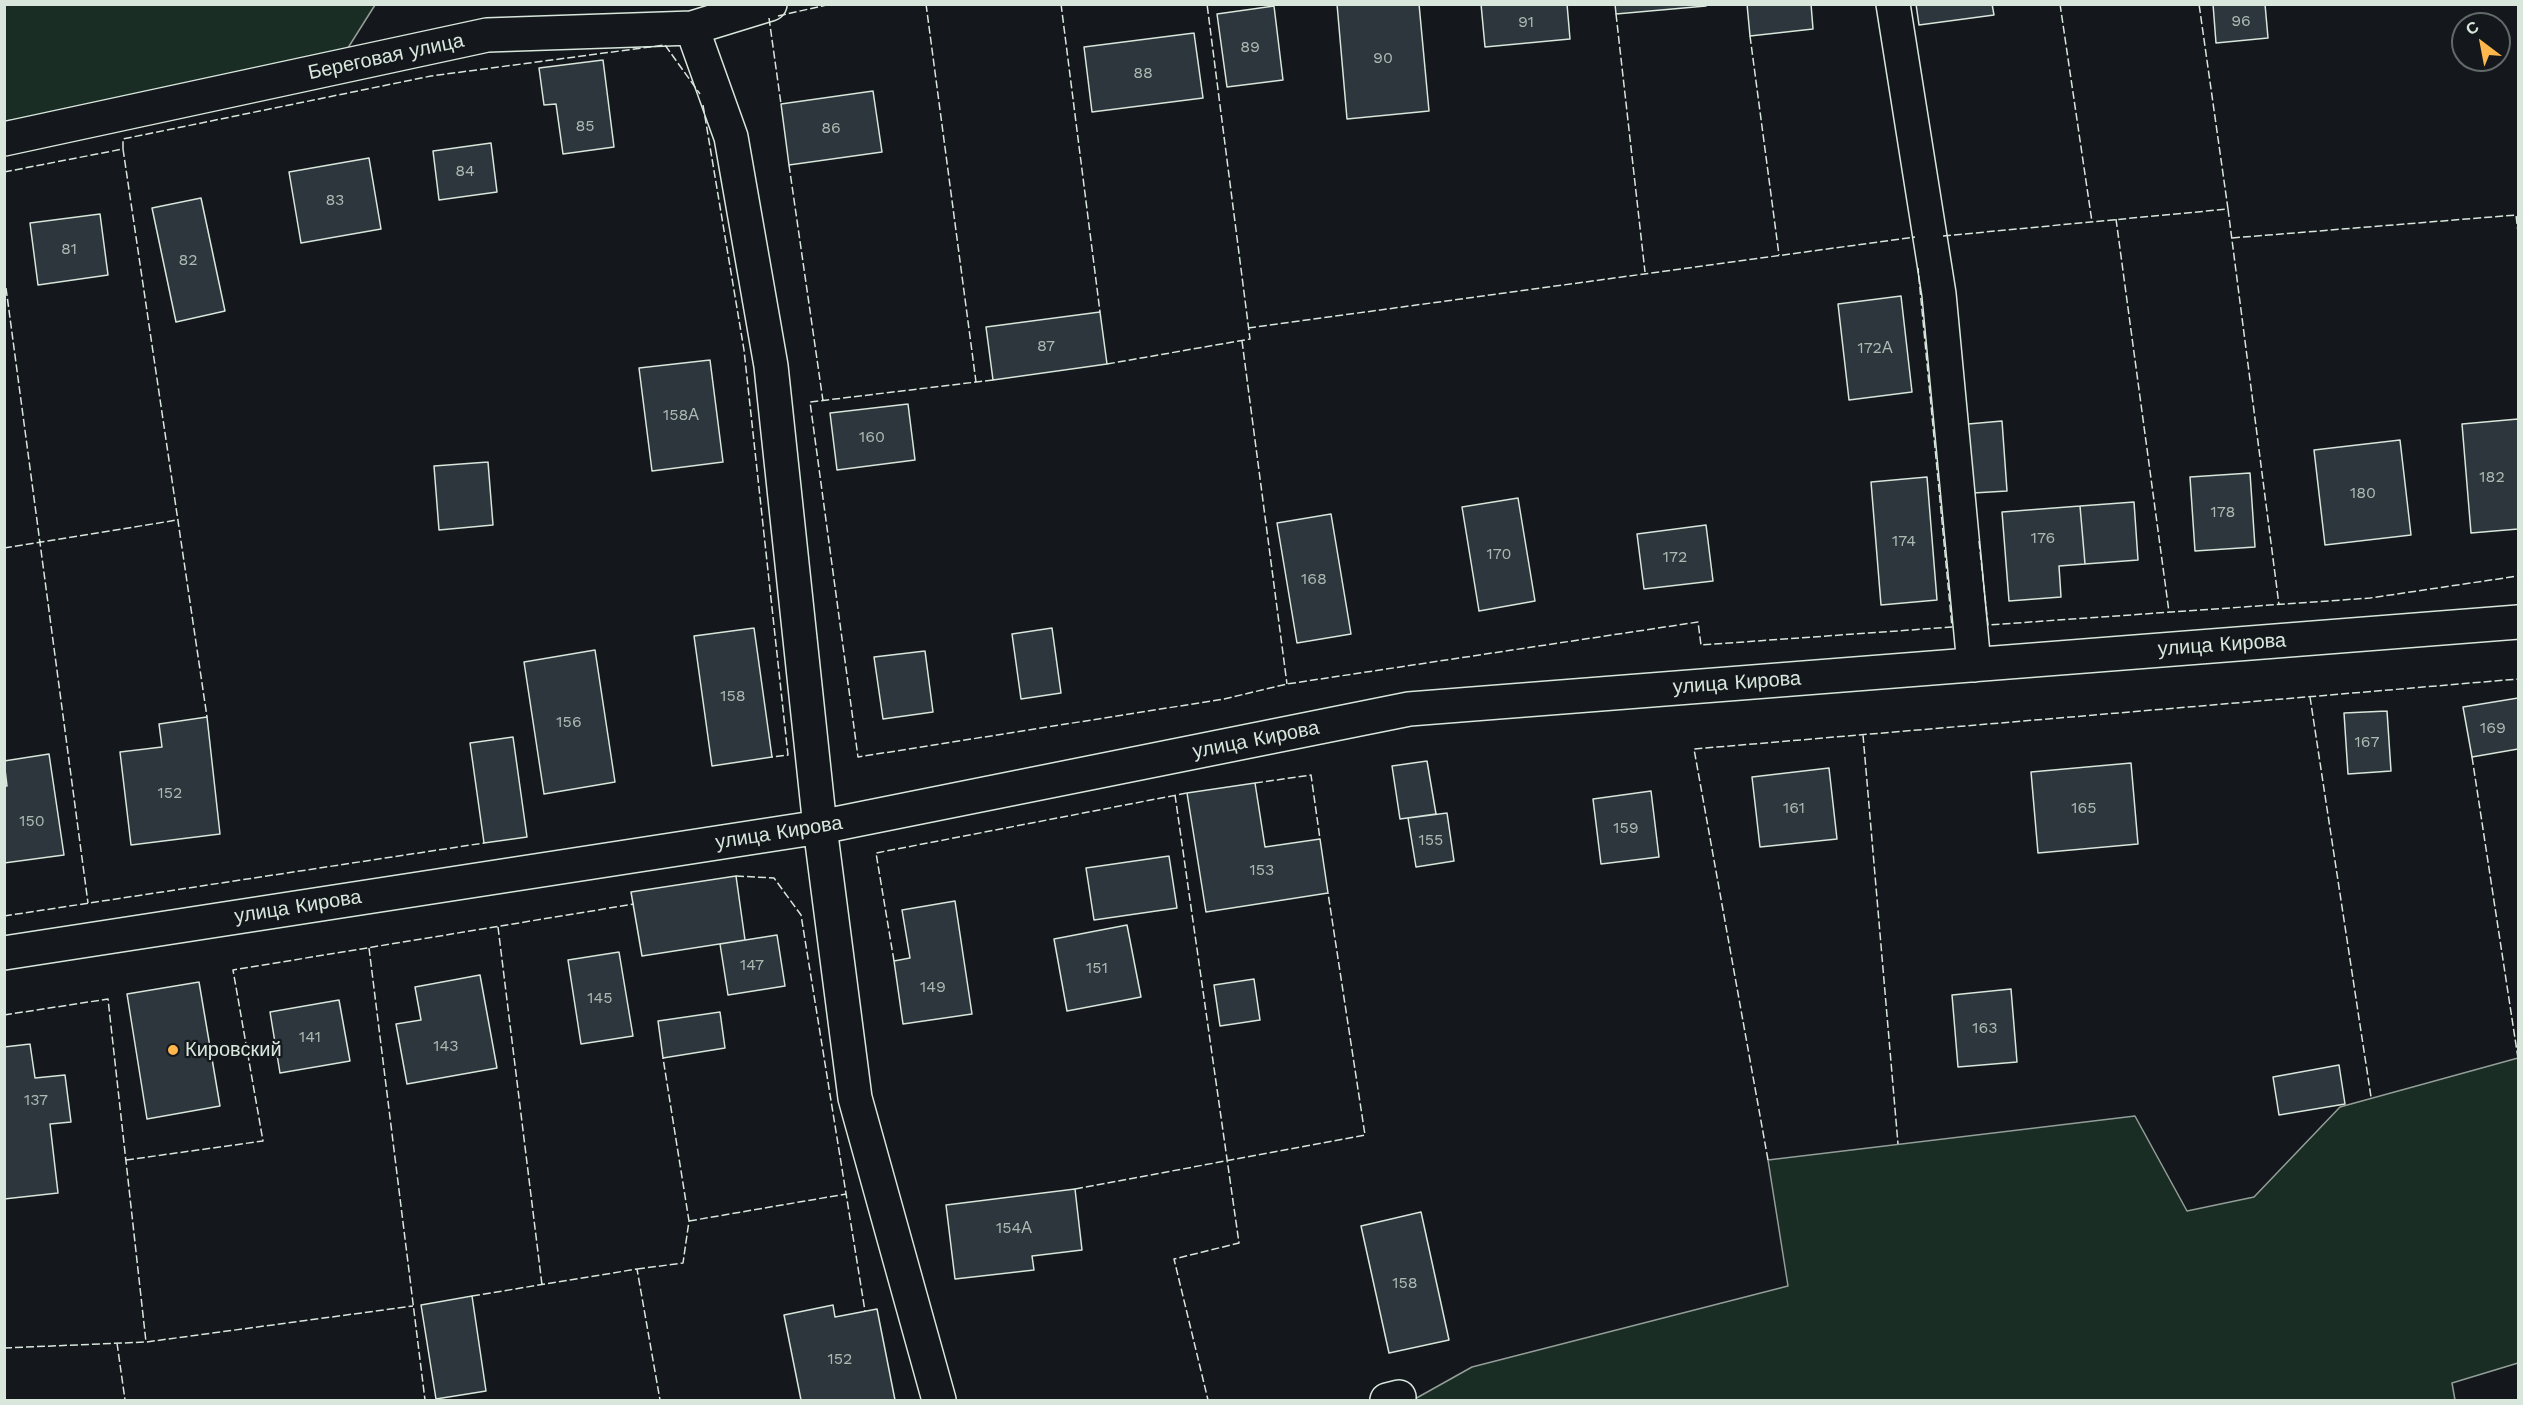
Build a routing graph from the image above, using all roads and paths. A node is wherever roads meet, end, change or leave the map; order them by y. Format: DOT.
graph roads {
  1 [pos="770,4"];
  2 [pos="1893,4"];
  3 [pos="692,28"];
  4 [pos="4,139"];
  5 [pos="2518,622"];
  6 [pos="1974,664"];
  7 [pos="820,827"];
  8 [pos="4,953"];
  9 [pos="939,1401"];
  1 -- 3 [label="street, Береговая улица"];
  2 -- 6 [label="street"];
  3 -- 4 [label="street, Береговая улица"];
  3 -- 7 [label="street"];
  5 -- 6 [label="street, улица Кирова"];
  6 -- 7 [label="street, улица Кирова"];
  7 -- 8 [label="street, улица Кирова"];
  7 -- 9 [label="street"];
}
